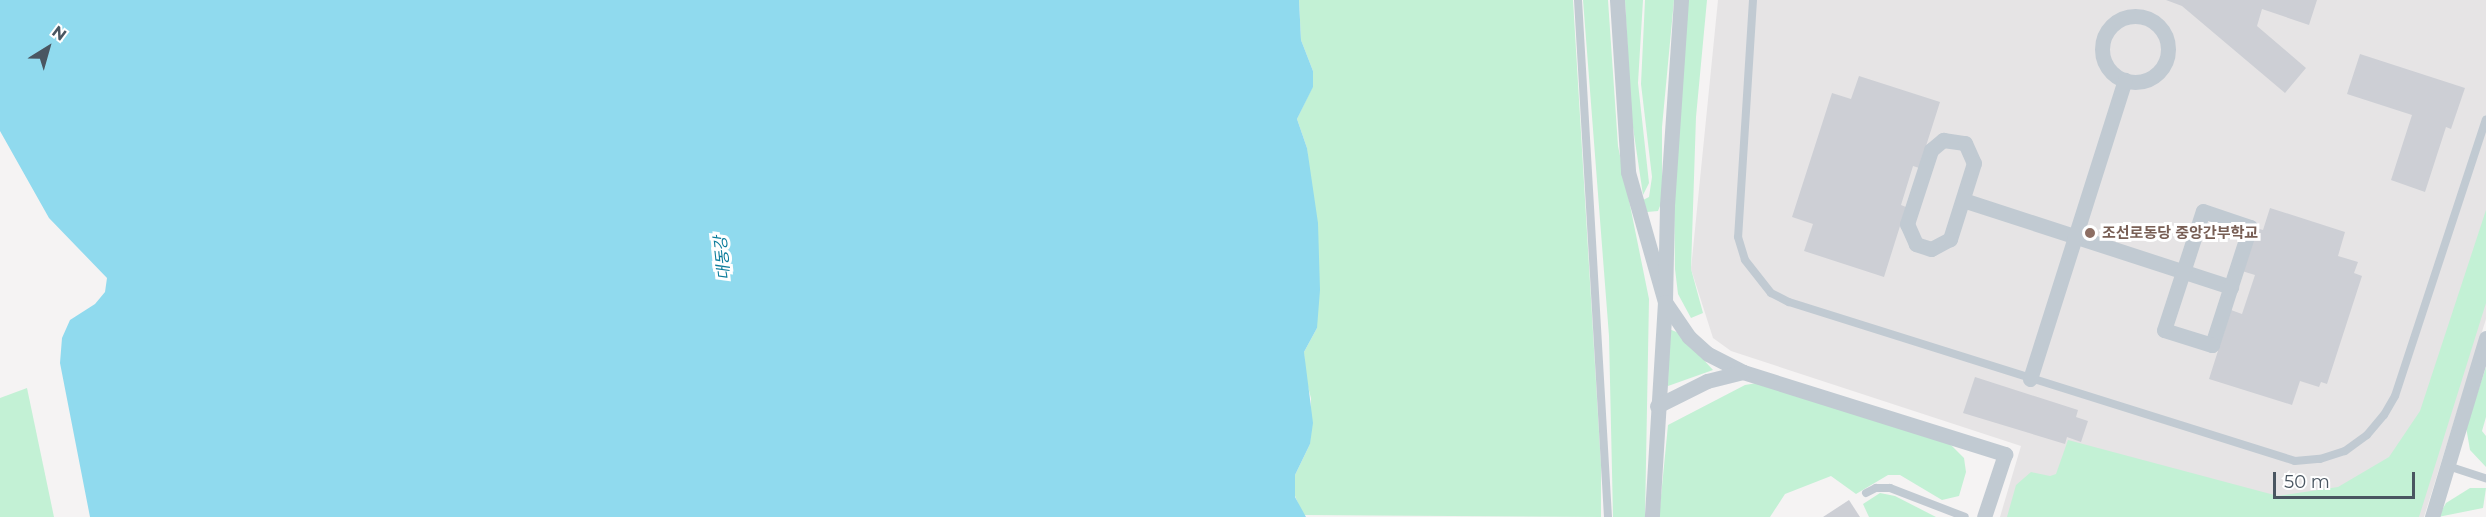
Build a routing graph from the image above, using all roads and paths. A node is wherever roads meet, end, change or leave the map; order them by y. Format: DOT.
graph roads {
  1 [pos="1578,0"];
  2 [pos="1617,0"];
  3 [pos="1681,0"];
  4 [pos="1753,0"];
  5 [pos="2125,80"];
  6 [pos="2486,120"];
  7 [pos="1963,200"];
  8 [pos="2075,236"];
  9 [pos="2183,271"];
  10 [pos="2231,287"];
  11 [pos="1665,302"];
  12 [pos="2486,338"];
  13 [pos="1743,372"];
  14 [pos="2030,379"];
  15 [pos="1657,406"];
  16 [pos="2448,466"];
  17 [pos="2486,478"];
  18 [pos="1866,493"];
  19 [pos="1608,517"];
  20 [pos="1652,517"];
  21 [pos="1965,517"];
  22 [pos="1984,517"];
  23 [pos="2432,517"];
  1 -- 19 [label="lane"];
  2 -- 11 [label="street"];
  3 -- 11 [label="street"];
  4 -- 14 [label="lane"];
  5 -- 5 [label="street"];
  5 -- 8 [label="street"];
  6 -- 14 [label="lane"];
  7 -- 7 [label="street"];
  7 -- 8 [label="street"];
  8 -- 9 [label="street"];
  8 -- 14 [label="street"];
  9 -- 10 [label="street"];
  9 -- 10 [label="street"];
  9 -- 10 [label="street"];
  11 -- 13 [label="street"];
  11 -- 15 [label="street"];
  12 -- 16 [label="street"];
  13 -- 15 [label="street"];
  13 -- 22 [label="street"];
  15 -- 20 [label="street"];
  16 -- 17 [label="lane"];
  16 -- 23 [label="street"];
  18 -- 21 [label="lane"];
}
